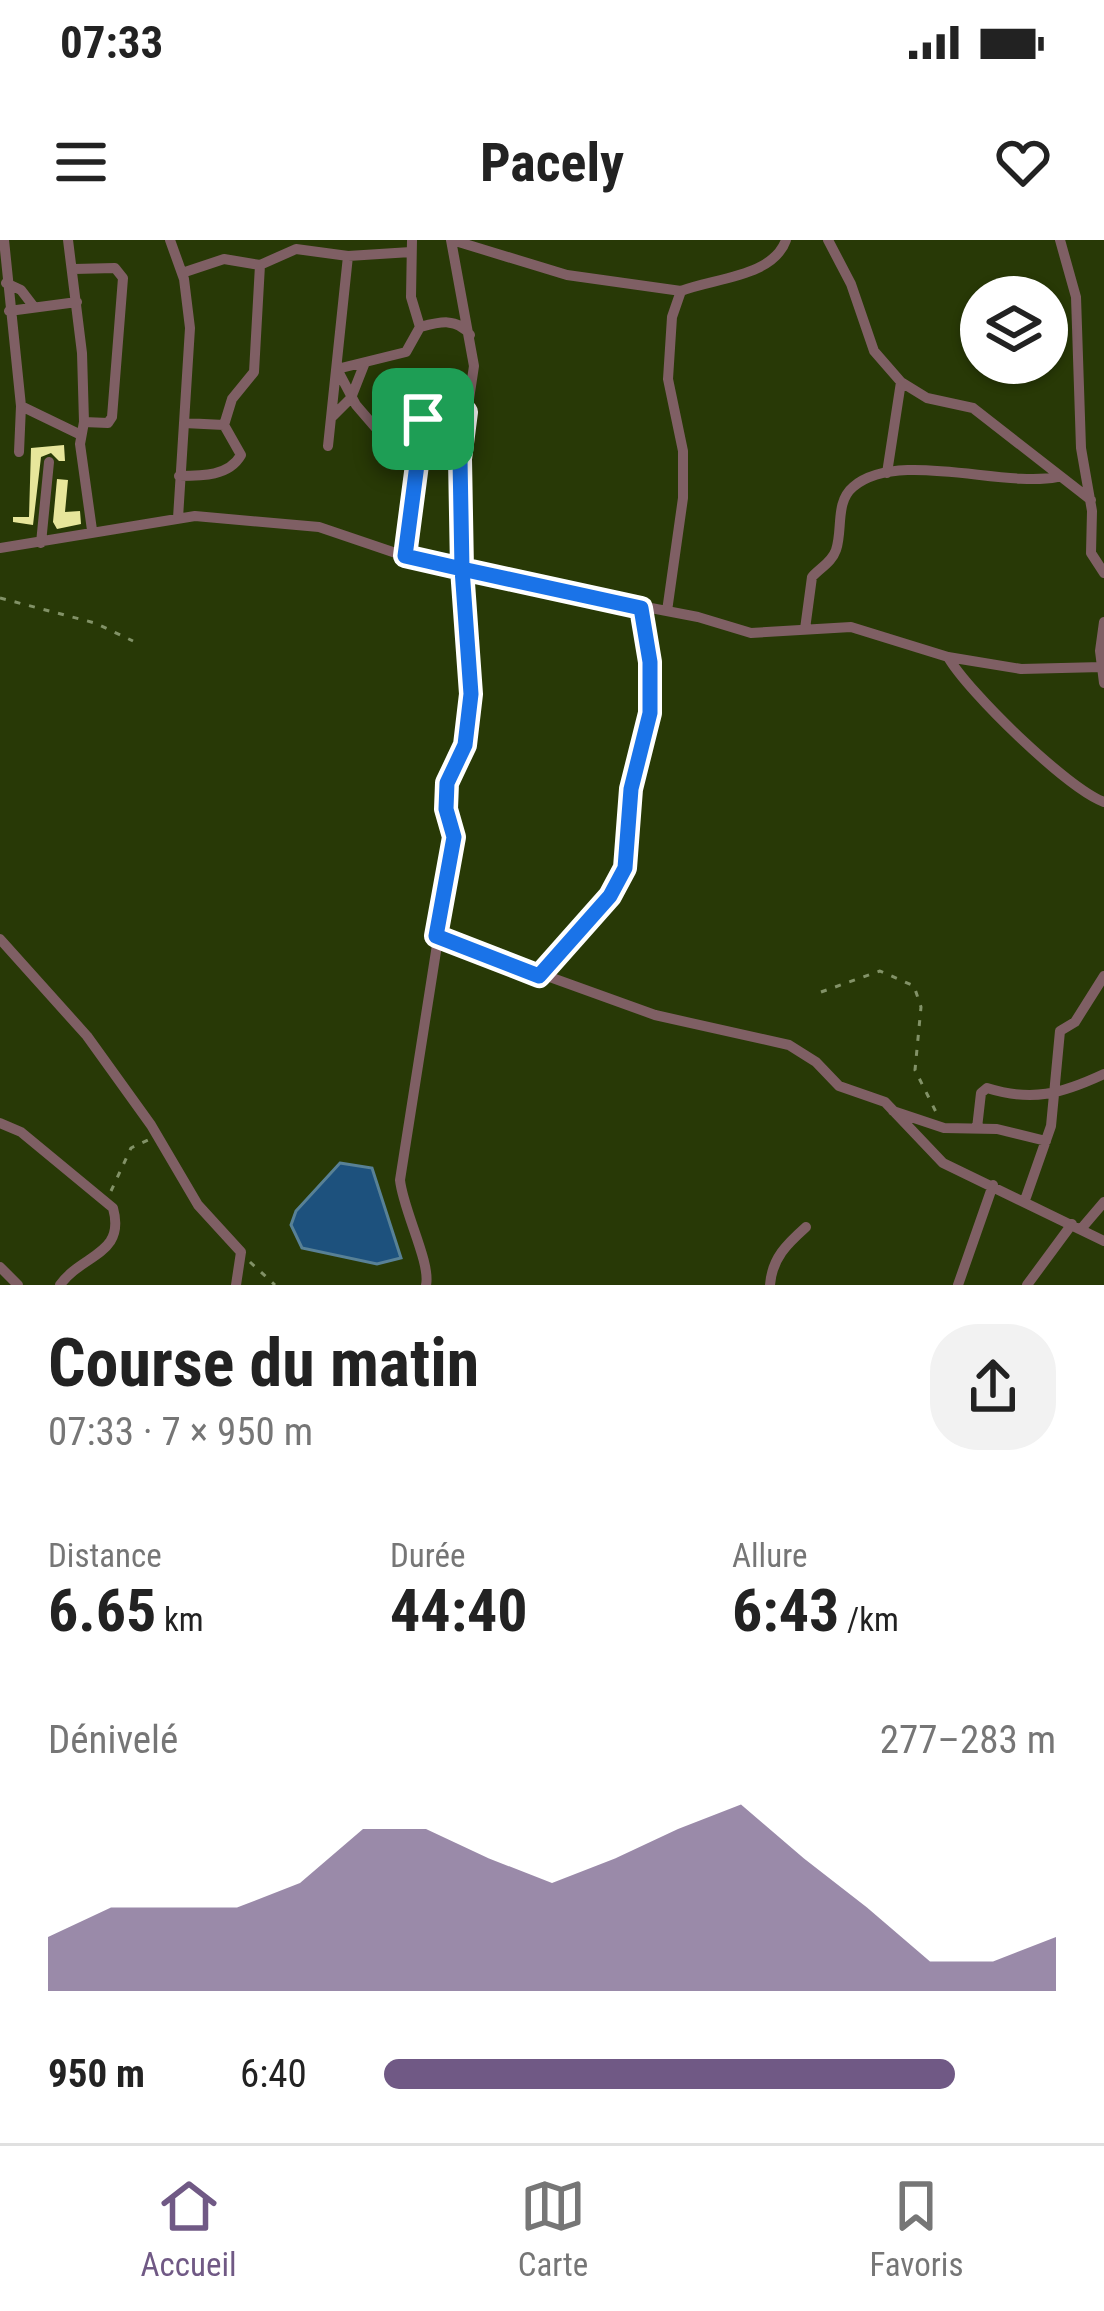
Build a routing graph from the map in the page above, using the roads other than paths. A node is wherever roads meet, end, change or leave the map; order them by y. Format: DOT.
graph roads {
  1 [pos="4,240"];
  2 [pos="68,240"];
  3 [pos="452,240"];
  4 [pos="786,240"];
  5 [pos="828,240"];
  6 [pos="1060,240"];
  7 [pos="172,246"];
  8 [pos="411,246"];
  9 [pos="348,256"];
  10 [pos="202,265"];
  11 [pos="260,265"];
  12 [pos="74,269"];
  13 [pos="182,273"];
  14 [pos="6,283"];
  15 [pos="681,291"];
  16 [pos="77,302"];
  17 [pos="34,307"];
  18 [pos="9,311"];
  19 [pos="420,327"];
  20 [pos="470,335"];
  21 [pos="364,364"];
  22 [pos="337,369"];
  23 [pos="901,382"];
  24 [pos="351,398"];
  25 [pos="21,406"];
  26 [pos="461,412"];
  27 [pos="331,418"];
  28 [pos="423,419"];
  29 [pos="184,423"];
  30 [pos="224,425"];
  31 [pos="83,428"];
  32 [pos="424,442"];
  33 [pos="328,446"];
  34 [pos="19,452"];
  35 [pos="49,462"];
  36 [pos="887,473"];
  37 [pos="179,476"];
  38 [pos="1057,476"];
  39 [pos="1090,500"];
  40 [pos="178,518"];
  41 [pos="92,530"];
  42 [pos="41,544"];
  43 [pos="0,548"];
  44 [pos="405,556"];
  45 [pos="462,569"];
  46 [pos="1104,573"];
  47 [pos="641,608"];
  48 [pos="667,611"];
  49 [pos="1104,622"];
  50 [pos="806,628"];
  51 [pos="948,657"];
  52 [pos="1102,667"];
  53 [pos="1104,683"];
  54 [pos="1104,802"];
  55 [pos="436,936"];
  56 [pos="0,939"];
  57 [pos="539,976"];
  58 [pos="1104,976"];
  59 [pos="1104,1074"];
  60 [pos="1056,1092"];
  61 [pos="893,1111"];
  62 [pos="0,1123"];
  63 [pos="977,1128"];
  64 [pos="1046,1141"];
  65 [pos="993,1185"];
  66 [pos="1025,1200"];
  67 [pos="1104,1202"];
  68 [pos="1076,1226"];
  69 [pos="806,1227"];
  70 [pos="1104,1241"];
  71 [pos="0,1267"];
  72 [pos="17,1285"];
  73 [pos="60,1285"];
  74 [pos="236,1285"];
  75 [pos="426,1285"];
  76 [pos="770,1285"];
  77 [pos="958,1285"];
  78 [pos="1027,1285"];
  1 -- 14 [label="street"];
  2 -- 12 [label="street"];
  3 -- 15 [label="street"];
  3 -- 20 [label="street"];
  4 -- 15 [label="street"];
  5 -- 23 [label="street"];
  6 -- 39 [label="street"];
  7 -- 10 [label="street"];
  7 -- 13 [label="street"];
  8 -- 9 [label="street"];
  8 -- 19 [label="street"];
  9 -- 11 [label="street"];
  9 -- 22 [label="street"];
  10 -- 11 [label="street"];
  10 -- 13 [label="street"];
  11 -- 30 [label="street"];
  12 -- 16 [label="street"];
  12 -- 31 [label="street"];
  13 -- 29 [label="street"];
  14 -- 17 [label="street"];
  14 -- 18 [label="street"];
  15 -- 48 [label="street"];
  16 -- 17 [label="street"];
  16 -- 31 [label="street"];
  17 -- 18 [label="street"];
  18 -- 25 [label="street"];
  19 -- 20 [label="street"];
  19 -- 21 [label="street"];
  20 -- 26 [label="street"];
  21 -- 22 [label="street"];
  21 -- 24 [label="street"];
  22 -- 24 [label="street"];
  22 -- 27 [label="street"];
  23 -- 36 [label="street"];
  23 -- 38 [label="street"];
  24 -- 27 [label="street"];
  24 -- 28 [label="street"];
  25 -- 31 [label="street"];
  25 -- 34 [label="street"];
  26 -- 28 [label="street"];
  26 -- 32 [label="street"];
  26 -- 45 [label="street"];
  27 -- 33 [label="street"];
  28 -- 32 [label="street"];
  29 -- 30 [label="street"];
  29 -- 37 [label="street"];
  30 -- 37 [label="street"];
  31 -- 41 [label="street"];
  32 -- 44 [label="street"];
  35 -- 42 [label="street"];
  36 -- 38 [label="street"];
  36 -- 50 [label="street"];
  37 -- 40 [label="street"];
  38 -- 39 [label="street"];
  39 -- 46 [label="street"];
  40 -- 41 [label="street"];
  40 -- 44 [label="street"];
  41 -- 42 [label="street"];
  42 -- 43 [label="street"];
  44 -- 45 [label="street"];
  45 -- 47 [label="street"];
  45 -- 55 [label="street"];
  47 -- 48 [label="street"];
  47 -- 57 [label="street"];
  48 -- 50 [label="street"];
  49 -- 52 [label="street"];
  50 -- 51 [label="street"];
  51 -- 52 [label="street"];
  51 -- 54 [label="street"];
  52 -- 53 [label="street"];
  55 -- 57 [label="street"];
  55 -- 75 [label="street"];
  56 -- 74 [label="street"];
  57 -- 61 [label="street"];
  58 -- 60 [label="street"];
  59 -- 60 [label="street"];
  60 -- 63 [label="street"];
  60 -- 64 [label="street"];
  61 -- 63 [label="street"];
  61 -- 65 [label="street"];
  62 -- 73 [label="street"];
  63 -- 64 [label="street"];
  64 -- 66 [label="street"];
  65 -- 66 [label="street"];
  65 -- 77 [label="street"];
  66 -- 68 [label="street"];
  67 -- 68 [label="street"];
  68 -- 70 [label="street"];
  68 -- 78 [label="street"];
  69 -- 76 [label="street"];
  71 -- 72 [label="street"];
}
